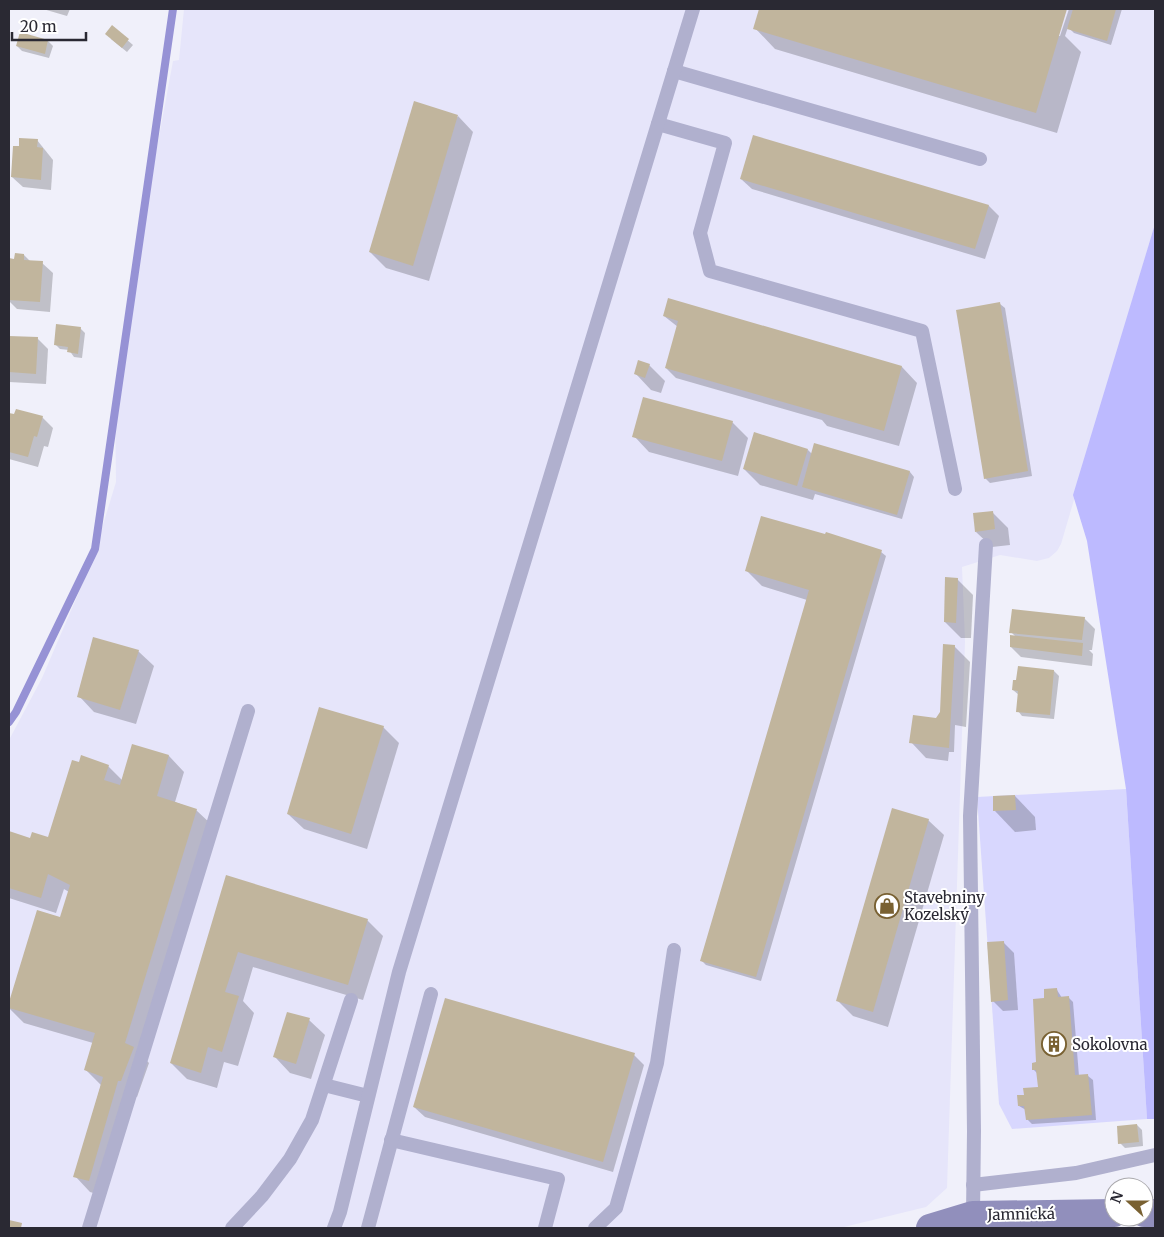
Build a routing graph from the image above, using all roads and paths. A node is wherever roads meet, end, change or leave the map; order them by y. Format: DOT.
graph roads {
  1 [pos="693,9"];
  2 [pos="674,71"];
  3 [pos="658,124"];
  4 [pos="980,159"];
  5 [pos="954,489"];
  6 [pos="986,545"];
  7 [pos="248,711"];
  8 [pos="674,950"];
  9 [pos="431,994"];
  10 [pos="352,1000"];
  11 [pos="324,1085"];
  12 [pos="368,1096"];
  13 [pos="391,1140"];
  14 [pos="1155,1155"];
  15 [pos="973,1185"];
  16 [pos="1104,1213"];
  17 [pos="973,1215"];
  18 [pos="89,1228"];
  19 [pos="232,1228"];
  20 [pos="334,1228"];
  21 [pos="368,1228"];
  22 [pos="544,1228"];
  23 [pos="595,1228"];
  24 [pos="930,1228"];
  1 -- 2 [label="lane"];
  2 -- 3 [label="lane"];
  2 -- 4 [label="lane"];
  3 -- 5 [label="lane"];
  3 -- 12 [label="lane"];
  6 -- 15 [label="lane"];
  7 -- 18 [label="lane"];
  8 -- 23 [label="lane"];
  9 -- 13 [label="lane"];
  10 -- 11 [label="lane"];
  11 -- 12 [label="lane"];
  11 -- 19 [label="lane"];
  12 -- 20 [label="lane"];
  13 -- 21 [label="lane"];
  13 -- 22 [label="lane"];
  14 -- 15 [label="lane"];
  15 -- 17 [label="lane"];
  16 -- 17 [label="main road, Jamnická"];
  17 -- 24 [label="main road, Jamnická"];
}
